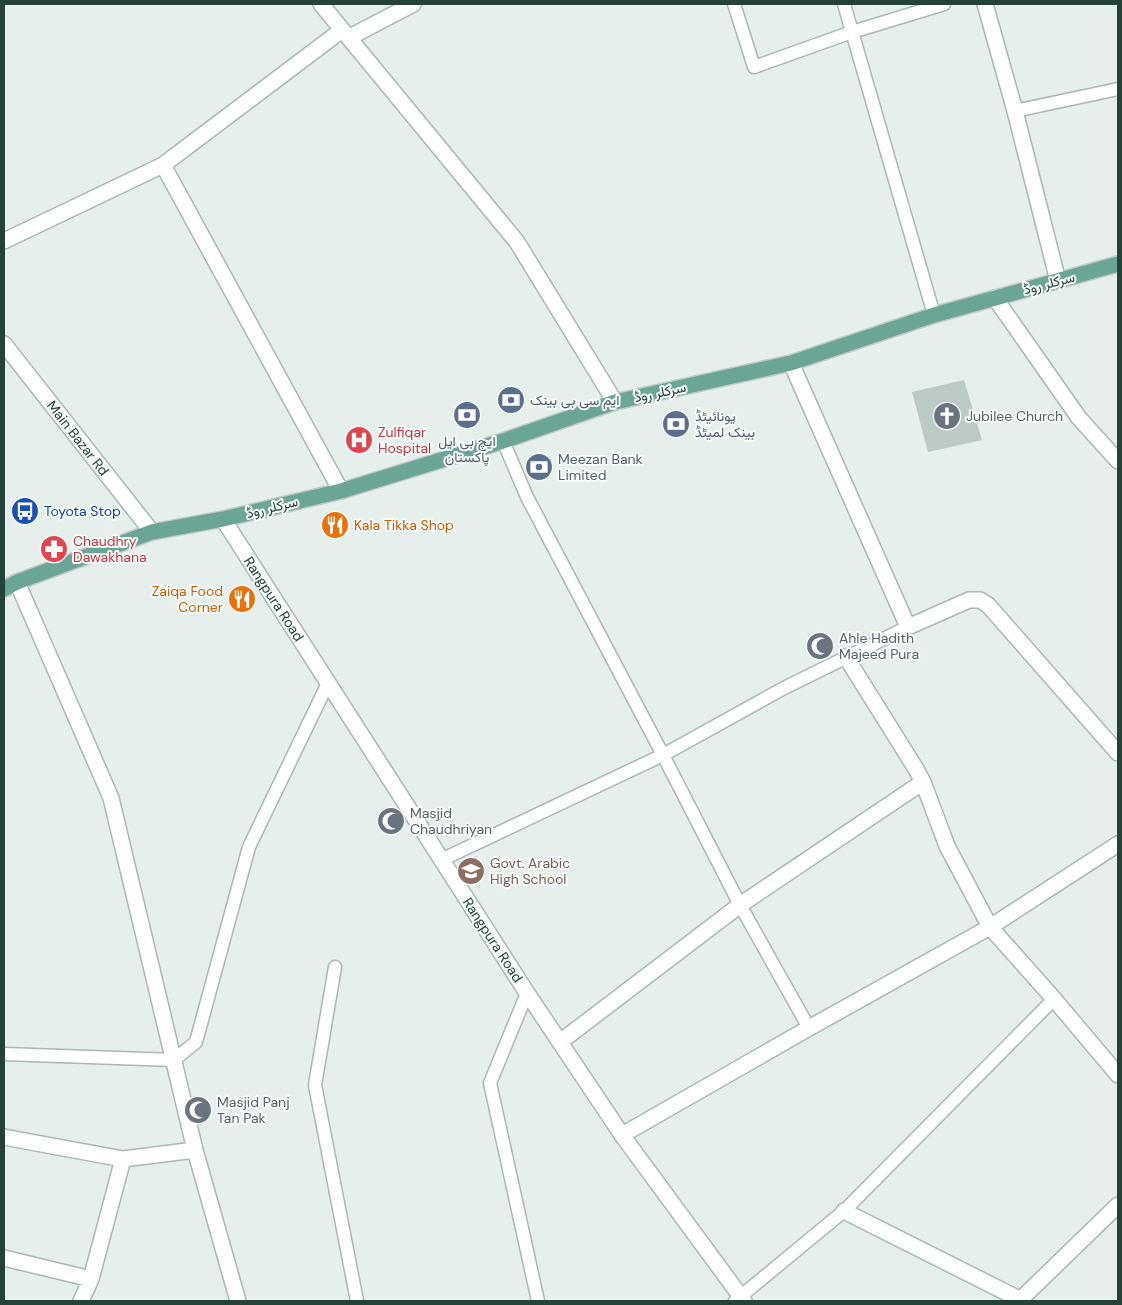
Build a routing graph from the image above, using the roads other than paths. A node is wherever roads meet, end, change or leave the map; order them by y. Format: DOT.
graph roads {
  1 [pos="321,4"];
  2 [pos="413,4"];
  3 [pos="734,4"];
  4 [pos="844,4"];
  5 [pos="944,4"];
  6 [pos="985,4"];
  7 [pos="852,32"];
  8 [pos="346,34"];
  9 [pos="1118,88"];
  10 [pos="1014,111"];
  11 [pos="163,165"];
  12 [pos="4,241"];
  13 [pos="1118,264"];
  14 [pos="1058,281"];
  15 [pos="995,298"];
  16 [pos="934,315"];
  17 [pos="4,344"];
  18 [pos="791,363"];
  19 [pos="615,402"];
  20 [pos="503,441"];
  21 [pos="1118,461"];
  22 [pos="341,491"];
  23 [pos="223,519"];
  24 [pos="152,532"];
  25 [pos="11,586"];
  26 [pos="908,627"];
  27 [pos="846,658"];
  28 [pos="328,683"];
  29 [pos="1118,753"];
  30 [pos="664,755"];
  31 [pos="923,782"];
  32 [pos="1118,844"];
  33 [pos="441,860"];
  34 [pos="740,905"];
  35 [pos="990,927"];
  36 [pos="335,968"];
  37 [pos="527,993"];
  38 [pos="1054,999"];
  39 [pos="809,1028"];
  40 [pos="560,1042"];
  41 [pos="4,1054"];
  42 [pos="174,1060"];
  43 [pos="1118,1075"];
  44 [pos="622,1135"];
  45 [pos="4,1137"];
  46 [pos="195,1150"];
  47 [pos="123,1159"];
  48 [pos="1118,1205"];
  49 [pos="844,1211"];
  50 [pos="4,1258"];
  51 [pos="91,1279"];
  52 [pos="740,1300"];
  53 [pos="81,1301"];
  54 [pos="238,1301"];
  55 [pos="357,1301"];
  56 [pos="538,1301"];
  57 [pos="1021,1301"];
  1 -- 8 [label="street"];
  2 -- 8 [label="street"];
  3 -- 7 [label="lane"];
  4 -- 7 [label="lane"];
  5 -- 7 [label="lane"];
  6 -- 10 [label="street"];
  7 -- 16 [label="lane"];
  8 -- 11 [label="street"];
  8 -- 19 [label="street"];
  9 -- 10 [label="lane"];
  10 -- 14 [label="street"];
  11 -- 12 [label="street"];
  11 -- 22 [label="street"];
  13 -- 14 [label="main road, سرکلر روڈ"];
  14 -- 15 [label="main road, سرکلر روڈ"];
  15 -- 16 [label="main road, سرکلر روڈ"];
  15 -- 21 [label="street"];
  16 -- 18 [label="main road, سرکلر روڈ"];
  17 -- 24 [label="street, Main Bazar Rd"];
  18 -- 19 [label="main road, سرکلر روڈ"];
  18 -- 26 [label="street"];
  19 -- 20 [label="main road, سرکلر روڈ"];
  20 -- 22 [label="main road, سرکلر روڈ"];
  20 -- 30 [label="lane"];
  22 -- 23 [label="main road, سرکلر روڈ"];
  23 -- 24 [label="main road, سرکلر روڈ"];
  23 -- 28 [label="street, Rangpura Road"];
  24 -- 25 [label="main road, سرکلر روڈ"];
  25 -- 42 [label="street"];
  26 -- 27 [label="lane"];
  26 -- 29 [label="street"];
  27 -- 30 [label="lane"];
  27 -- 31 [label="street"];
  28 -- 33 [label="street, Rangpura Road"];
  28 -- 42 [label="lane"];
  30 -- 33 [label="lane"];
  30 -- 34 [label="lane"];
  31 -- 34 [label="street"];
  31 -- 35 [label="street"];
  32 -- 35 [label="street"];
  33 -- 37 [label="street, Rangpura Road"];
  34 -- 39 [label="lane"];
  34 -- 40 [label="street"];
  35 -- 38 [label="street"];
  35 -- 39 [label="street"];
  36 -- 55 [label="lane"];
  37 -- 40 [label="street, Rangpura Road"];
  37 -- 56 [label="lane"];
  38 -- 43 [label="street"];
  38 -- 49 [label="lane"];
  39 -- 44 [label="street"];
  40 -- 44 [label="street, Rangpura Road"];
  41 -- 42 [label="lane"];
  42 -- 46 [label="street"];
  44 -- 52 [label="street, Rangpura Road"];
  45 -- 47 [label="street"];
  46 -- 47 [label="street"];
  46 -- 54 [label="street"];
  47 -- 51 [label="street"];
  48 -- 57 [label="street"];
  49 -- 52 [label="lane"];
  49 -- 57 [label="street"];
  50 -- 51 [label="street"];
  51 -- 53 [label="street"];
}
